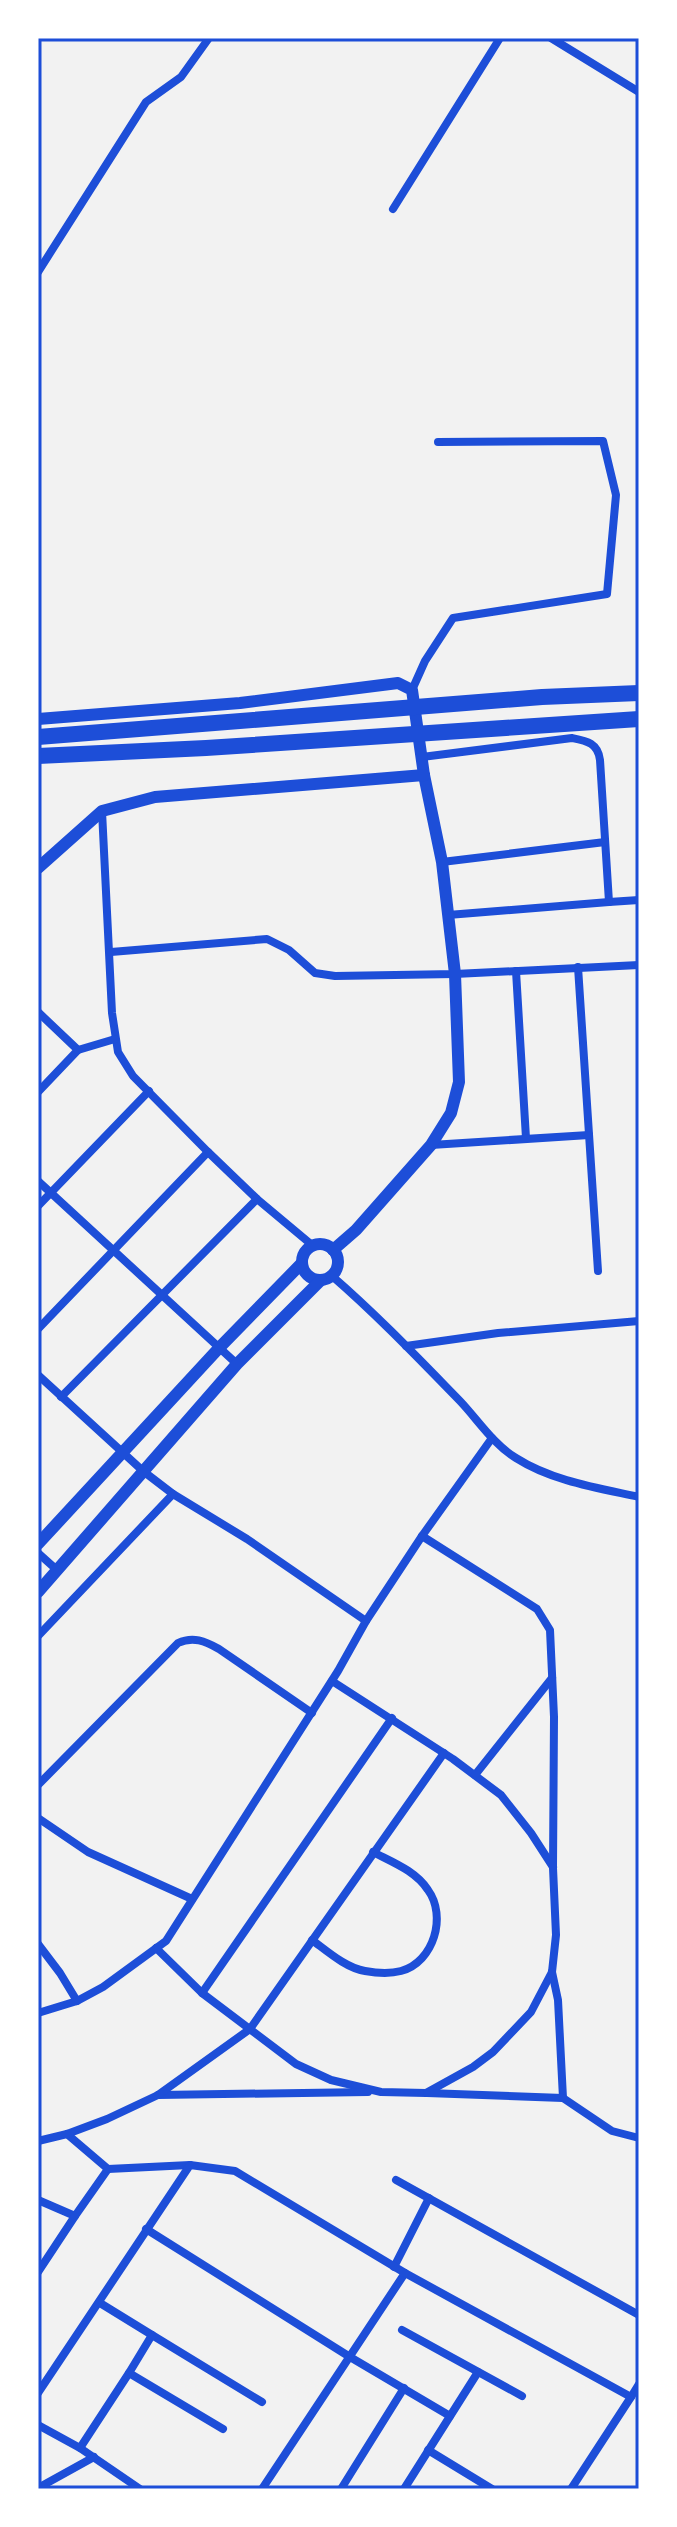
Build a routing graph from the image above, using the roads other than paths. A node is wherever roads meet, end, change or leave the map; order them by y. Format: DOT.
graph roads {
  1 [pos="209,38"];
  2 [pos="500,38"];
  3 [pos="551,38"];
  4 [pos="639,92"];
  5 [pos="393,209"];
  6 [pos="38,272"];
  7 [pos="438,442"];
  8 [pos="412,690"];
  9 [pos="639,693"];
  10 [pos="38,719"];
  11 [pos="639,719"];
  12 [pos="38,737"];
  13 [pos="38,756"];
  14 [pos="422,757"];
  15 [pos="424,775"];
  16 [pos="102,811"];
  17 [pos="605,842"];
  18 [pos="442,862"];
  19 [pos="38,868"];
  20 [pos="639,900"];
  21 [pos="609,902"];
  22 [pos="448,915"];
  23 [pos="111,952"];
  24 [pos="639,965"];
  25 [pos="578,967"];
  26 [pos="516,971"];
  27 [pos="455,974"];
  28 [pos="38,1012"];
  29 [pos="115,1039"];
  30 [pos="78,1050"];
  31 [pos="149,1091"];
  32 [pos="38,1092"];
  33 [pos="589,1135"];
  34 [pos="526,1138"];
  35 [pos="431,1145"];
  36 [pos="208,1152"];
  37 [pos="38,1181"];
  38 [pos="51,1193"];
  39 [pos="257,1199"];
  40 [pos="38,1206"];
  41 [pos="312,1245"];
  42 [pos="113,1250"];
  43 [pos="333,1250"];
  44 [pos="301,1264"];
  45 [pos="598,1271"];
  46 [pos="326,1278"];
  47 [pos="161,1294"];
  48 [pos="639,1321"];
  49 [pos="38,1329"];
  50 [pos="406,1346"];
  51 [pos="219,1348"];
  52 [pos="237,1364"];
  53 [pos="38,1375"];
  54 [pos="61,1397"];
  55 [pos="492,1438"];
  56 [pos="122,1452"];
  57 [pos="143,1471"];
  58 [pos="173,1494"];
  59 [pos="639,1497"];
  60 [pos="422,1536"];
  61 [pos="38,1544"];
  62 [pos="38,1553"];
  63 [pos="57,1570"];
  64 [pos="38,1592"];
  65 [pos="366,1621"];
  66 [pos="38,1636"];
  67 [pos="553,1678"];
  68 [pos="332,1681"];
  69 [pos="312,1713"];
  70 [pos="392,1718"];
  71 [pos="444,1753"];
  72 [pos="475,1775"];
  73 [pos="38,1785"];
  74 [pos="38,1818"];
  75 [pos="373,1852"];
  76 [pos="553,1868"];
  77 [pos="192,1899"];
  78 [pos="312,1940"];
  79 [pos="38,1944"];
  80 [pos="156,1948"];
  81 [pos="552,1972"];
  82 [pos="202,1993"];
  83 [pos="77,2001"];
  84 [pos="38,2013"];
  85 [pos="250,2029"];
  86 [pos="381,2092"];
  87 [pos="426,2093"];
  88 [pos="158,2095"];
  89 [pos="563,2098"];
  90 [pos="67,2134"];
  91 [pos="639,2138"];
  92 [pos="38,2141"];
  93 [pos="190,2165"];
  94 [pos="108,2169"];
  95 [pos="396,2180"];
  96 [pos="429,2198"];
  97 [pos="38,2200"];
  98 [pos="75,2216"];
  99 [pos="146,2229"];
  100 [pos="394,2267"];
  101 [pos="38,2272"];
  102 [pos="405,2273"];
  103 [pos="100,2303"];
  104 [pos="639,2315"];
  105 [pos="402,2330"];
  106 [pos="152,2335"];
  107 [pos="350,2357"];
  108 [pos="478,2372"];
  109 [pos="129,2373"];
  110 [pos="639,2384"];
  111 [pos="404,2388"];
  112 [pos="38,2393"];
  113 [pos="522,2396"];
  114 [pos="631,2397"];
  115 [pos="262,2402"];
  116 [pos="450,2416"];
  117 [pos="38,2425"];
  118 [pos="223,2429"];
  119 [pos="80,2448"];
  120 [pos="428,2450"];
  121 [pos="94,2457"];
  122 [pos="38,2488"];
  123 [pos="140,2489"];
  124 [pos="262,2489"];
  125 [pos="341,2489"];
  126 [pos="404,2489"];
  127 [pos="492,2489"];
  128 [pos="571,2489"];
  1 -- 6 [label="street"];
  2 -- 5 [label="street"];
  3 -- 4 [label="street"];
  7 -- 8 [label="street"];
  8 -- 10 [label="street"];
  8 -- 14 [label="street"];
  9 -- 12 [label="main road"];
  11 -- 13 [label="main road"];
  14 -- 15 [label="street"];
  14 -- 17 [label="street"];
  15 -- 16 [label="street"];
  15 -- 18 [label="street"];
  16 -- 19 [label="street"];
  16 -- 23 [label="street"];
  17 -- 18 [label="street"];
  17 -- 21 [label="street"];
  18 -- 22 [label="street"];
  20 -- 21 [label="street"];
  21 -- 22 [label="street"];
  22 -- 27 [label="street"];
  23 -- 27 [label="street"];
  23 -- 29 [label="street"];
  24 -- 25 [label="street"];
  25 -- 26 [label="street"];
  25 -- 33 [label="street"];
  26 -- 27 [label="street"];
  26 -- 34 [label="street"];
  27 -- 35 [label="street"];
  28 -- 30 [label="street"];
  29 -- 30 [label="street"];
  29 -- 31 [label="street"];
  30 -- 32 [label="street"];
  31 -- 36 [label="street"];
  31 -- 38 [label="street"];
  33 -- 34 [label="street"];
  33 -- 45 [label="street"];
  34 -- 35 [label="street"];
  35 -- 43 [label="street"];
  36 -- 39 [label="street"];
  36 -- 42 [label="street"];
  37 -- 38 [label="street"];
  38 -- 40 [label="street"];
  38 -- 42 [label="street"];
  39 -- 41 [label="street"];
  39 -- 47 [label="street"];
  41 -- 43 [label="street"];
  41 -- 44 [label="street"];
  42 -- 47 [label="street"];
  42 -- 49 [label="street"];
  43 -- 46 [label="street"];
  44 -- 46 [label="street"];
  44 -- 51 [label="street"];
  46 -- 50 [label="street"];
  46 -- 52 [label="street"];
  47 -- 51 [label="street"];
  47 -- 54 [label="street"];
  48 -- 50 [label="street"];
  50 -- 55 [label="street"];
  51 -- 52 [label="street"];
  51 -- 56 [label="street"];
  52 -- 57 [label="street"];
  53 -- 54 [label="street"];
  54 -- 56 [label="street"];
  55 -- 59 [label="street"];
  55 -- 60 [label="street"];
  56 -- 57 [label="street"];
  56 -- 61 [label="street"];
  57 -- 58 [label="street"];
  57 -- 63 [label="street"];
  58 -- 65 [label="street"];
  58 -- 66 [label="street"];
  60 -- 65 [label="street"];
  60 -- 67 [label="street"];
  62 -- 63 [label="street"];
  63 -- 64 [label="street"];
  65 -- 68 [label="street"];
  67 -- 72 [label="street"];
  67 -- 76 [label="street"];
  68 -- 69 [label="street"];
  68 -- 70 [label="street"];
  69 -- 73 [label="street"];
  69 -- 77 [label="street"];
  70 -- 71 [label="street"];
  70 -- 82 [label="street"];
  71 -- 72 [label="street"];
  71 -- 75 [label="street"];
  72 -- 76 [label="street"];
  74 -- 77 [label="street"];
  75 -- 78 [label="street"];
  75 -- 78 [label="street"];
  76 -- 81 [label="street"];
  77 -- 80 [label="street"];
  78 -- 85 [label="street"];
  79 -- 83 [label="street"];
  80 -- 82 [label="street"];
  80 -- 83 [label="street"];
  81 -- 87 [label="street"];
  81 -- 89 [label="street"];
  82 -- 85 [label="street"];
  83 -- 84 [label="street"];
  85 -- 86 [label="street"];
  85 -- 88 [label="street"];
  86 -- 87 [label="street"];
  86 -- 88 [label="street"];
  87 -- 89 [label="street"];
  88 -- 90 [label="street"];
  89 -- 91 [label="street"];
  90 -- 92 [label="street"];
  90 -- 94 [label="street"];
  93 -- 94 [label="street"];
  93 -- 99 [label="street"];
  93 -- 100 [label="street"];
  94 -- 98 [label="street"];
  95 -- 96 [label="street"];
  96 -- 100 [label="street"];
  96 -- 104 [label="street"];
  97 -- 98 [label="street"];
  98 -- 101 [label="street"];
  99 -- 103 [label="street"];
  99 -- 107 [label="street"];
  100 -- 102 [label="street"];
  102 -- 107 [label="street"];
  102 -- 114 [label="street"];
  103 -- 106 [label="street"];
  103 -- 112 [label="street"];
  105 -- 108 [label="street"];
  106 -- 109 [label="street"];
  106 -- 115 [label="street"];
  107 -- 111 [label="street"];
  107 -- 124 [label="street"];
  108 -- 113 [label="street"];
  108 -- 116 [label="street"];
  109 -- 118 [label="street"];
  109 -- 119 [label="street"];
  110 -- 114 [label="street"];
  111 -- 116 [label="street"];
  111 -- 125 [label="street"];
  114 -- 128 [label="street"];
  116 -- 120 [label="street"];
  117 -- 119 [label="street"];
  119 -- 121 [label="street"];
  120 -- 126 [label="street"];
  120 -- 127 [label="street"];
  121 -- 122 [label="street"];
  121 -- 123 [label="street"];
}
